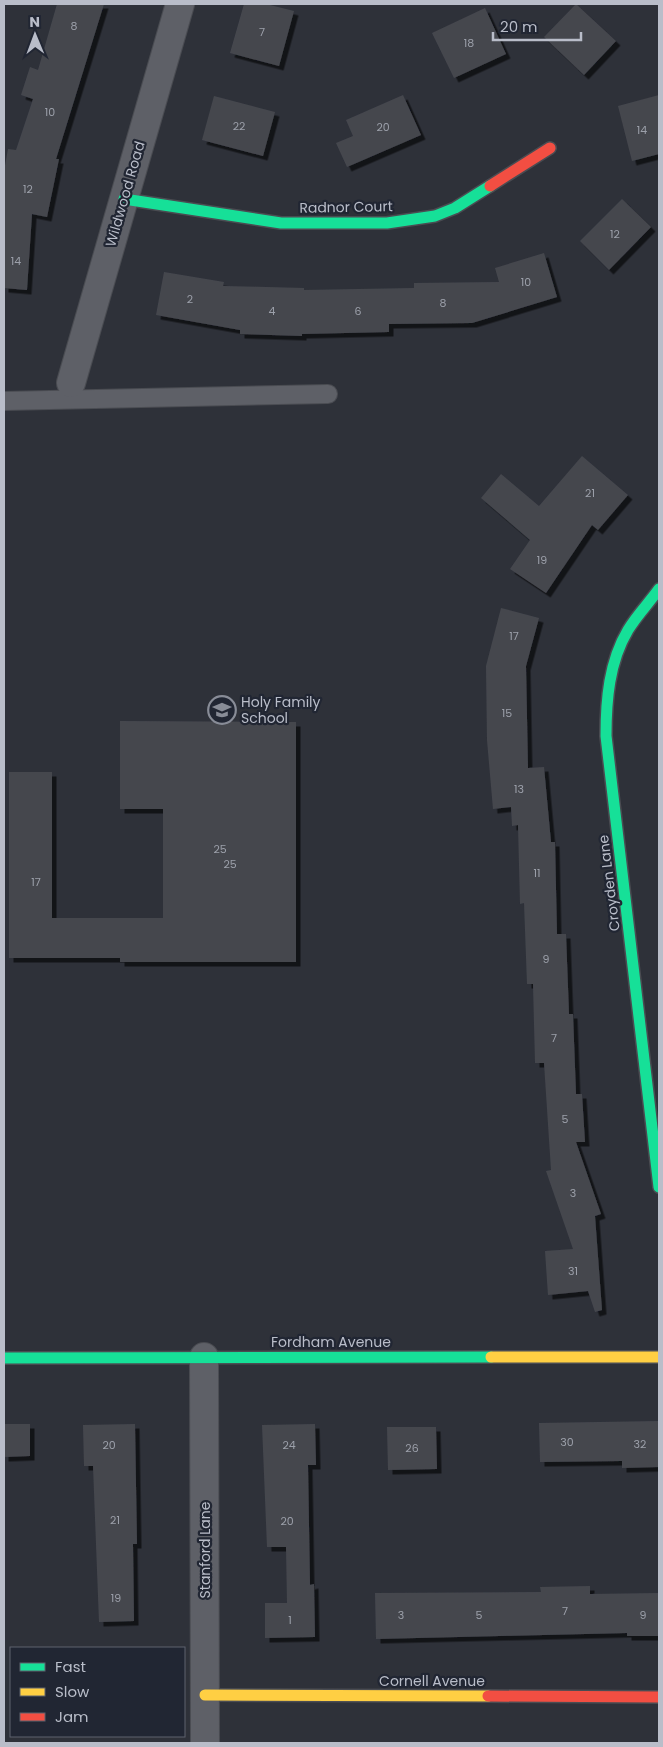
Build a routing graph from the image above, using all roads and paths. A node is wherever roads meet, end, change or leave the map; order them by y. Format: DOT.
graph roads {
  1 [pos="180,4"];
  2 [pos="550,148"];
  3 [pos="124,199"];
  4 [pos="71,384"];
  5 [pos="328,394"];
  6 [pos="4,401"];
  7 [pos="659,590"];
  8 [pos="659,1187"];
  9 [pos="204,1357"];
  10 [pos="659,1357"];
  11 [pos="4,1358"];
  12 [pos="205,1695"];
  13 [pos="659,1697"];
  14 [pos="205,1743"];
  1 -- 3 [label="street, Wildwood Road"];
  2 -- 3 [label="street, Radnor Court"];
  3 -- 4 [label="street, Wildwood Road"];
  5 -- 6 [label="lane"];
  7 -- 8 [label="street, Croyden Lane"];
  9 -- 10 [label="street, Fordham Avenue"];
  9 -- 11 [label="street, Fordham Avenue"];
  9 -- 12 [label="street, Stanford Lane"];
  12 -- 13 [label="street, Cornell Avenue"];
  12 -- 14 [label="street, Stanford Lane"];
}
